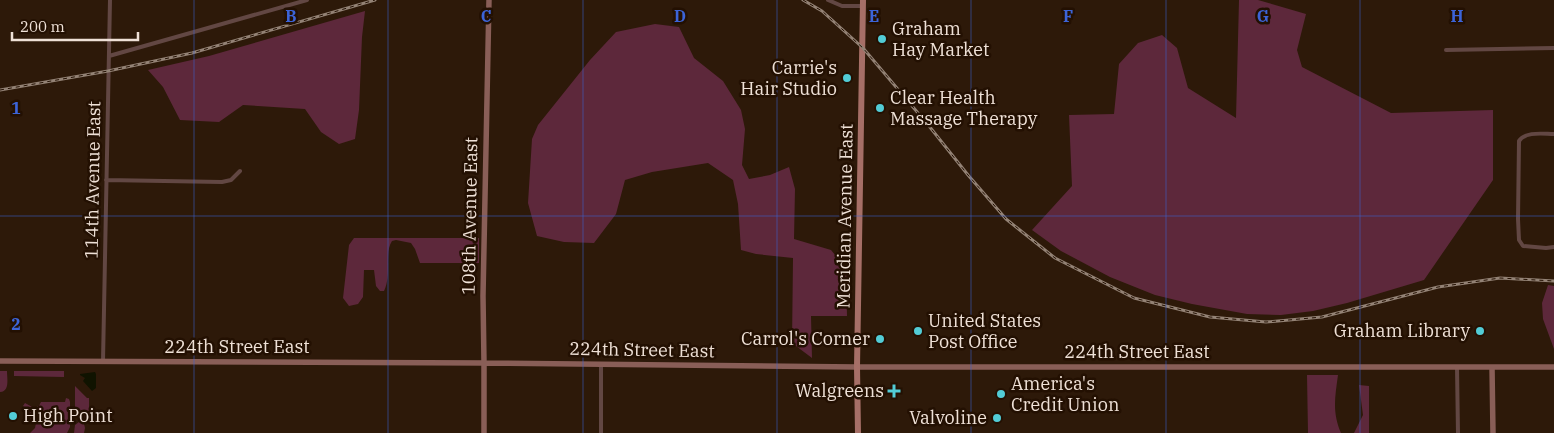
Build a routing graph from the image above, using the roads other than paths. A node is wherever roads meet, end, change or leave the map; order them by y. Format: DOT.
graph roads {
  1 [pos="110,0"];
  2 [pos="307,0"];
  3 [pos="489,0"];
  4 [pos="828,0"];
  5 [pos="863,3"];
  6 [pos="1554,48"];
  7 [pos="1446,50"];
  8 [pos="110,56"];
  9 [pos="1554,134"];
  10 [pos="240,171"];
  11 [pos="106,180"];
  12 [pos="1554,247"];
  13 [pos="0,361"];
  14 [pos="103,361"];
  15 [pos="484,363"];
  16 [pos="601,364"];
  17 [pos="857,367"];
  18 [pos="1457,367"];
  19 [pos="1492,367"];
  20 [pos="1554,367"];
  21 [pos="484,433"];
  22 [pos="601,433"];
  23 [pos="858,433"];
  24 [pos="1458,433"];
  25 [pos="1493,433"];
  1 -- 8 [label="street, 114th Avenue East"];
  2 -- 8 [label="street"];
  3 -- 15 [label="main road, 108th Avenue East"];
  4 -- 5 [label="street"];
  5 -- 17 [label="main road, Meridian Avenue East"];
  6 -- 7 [label="street"];
  8 -- 11 [label="street, 114th Avenue East"];
  9 -- 12 [label="street"];
  10 -- 11 [label="street"];
  11 -- 14 [label="street, 114th Avenue East"];
  13 -- 14 [label="main road, 224th Street East"];
  14 -- 15 [label="main road, 224th Street East"];
  15 -- 16 [label="main road, 224th Street East"];
  15 -- 21 [label="main road, 108th Avenue East"];
  16 -- 17 [label="main road, 224th Street East"];
  16 -- 22 [label="street"];
  17 -- 18 [label="main road, 224th Street East"];
  17 -- 23 [label="main road, Meridian Avenue East"];
  18 -- 19 [label="main road, 224th Street East"];
  18 -- 24 [label="street"];
  19 -- 20 [label="main road, 224th Street East"];
  19 -- 25 [label="main road"];
}
